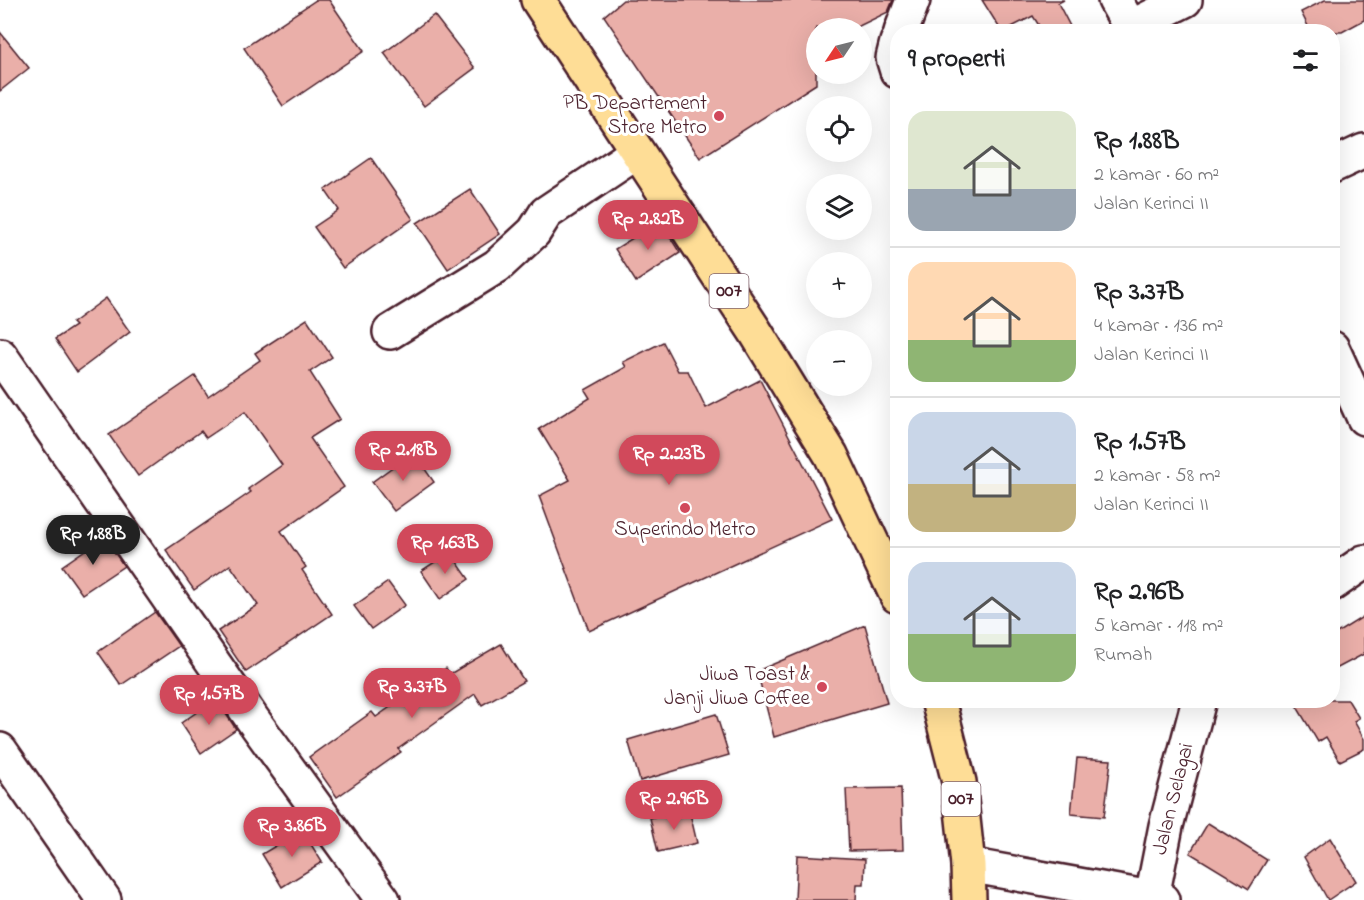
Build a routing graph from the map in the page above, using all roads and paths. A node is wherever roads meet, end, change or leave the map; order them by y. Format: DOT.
graph roads {
  1 [pos="538,0"];
  2 [pos="913,0"];
  3 [pos="1185,0"];
  4 [pos="1126,20"];
  5 [pos="904,24"];
  6 [pos="1364,151"];
  7 [pos="637,152"];
  8 [pos="1340,162"];
  9 [pos="390,332"];
  10 [pos="0,354"];
  11 [pos="1340,359"];
  12 [pos="1357,383"];
  13 [pos="1364,417"];
  14 [pos="1364,562"];
  15 [pos="1340,578"];
  16 [pos="890,581"];
  17 [pos="940,708"];
  18 [pos="1197,708"];
  19 [pos="0,750"];
  20 [pos="968,865"];
  21 [pos="1157,899"];
  22 [pos="104,900"];
  23 [pos="383,900"];
  24 [pos="969,900"];
  1 -- 7 [label="main road, 007"];
  2 -- 5 [label="street"];
  3 -- 4 [label="street"];
  6 -- 8 [label="street"];
  7 -- 9 [label="street"];
  7 -- 16 [label="main road, 007"];
  10 -- 23 [label="street"];
  11 -- 12 [label="street"];
  12 -- 13 [label="street"];
  14 -- 15 [label="street"];
  17 -- 20 [label="main road, 007"];
  18 -- 21 [label="street, Jalan Selagai"];
  19 -- 22 [label="street"];
  20 -- 21 [label="street"];
  20 -- 24 [label="main road, 007"];
}
